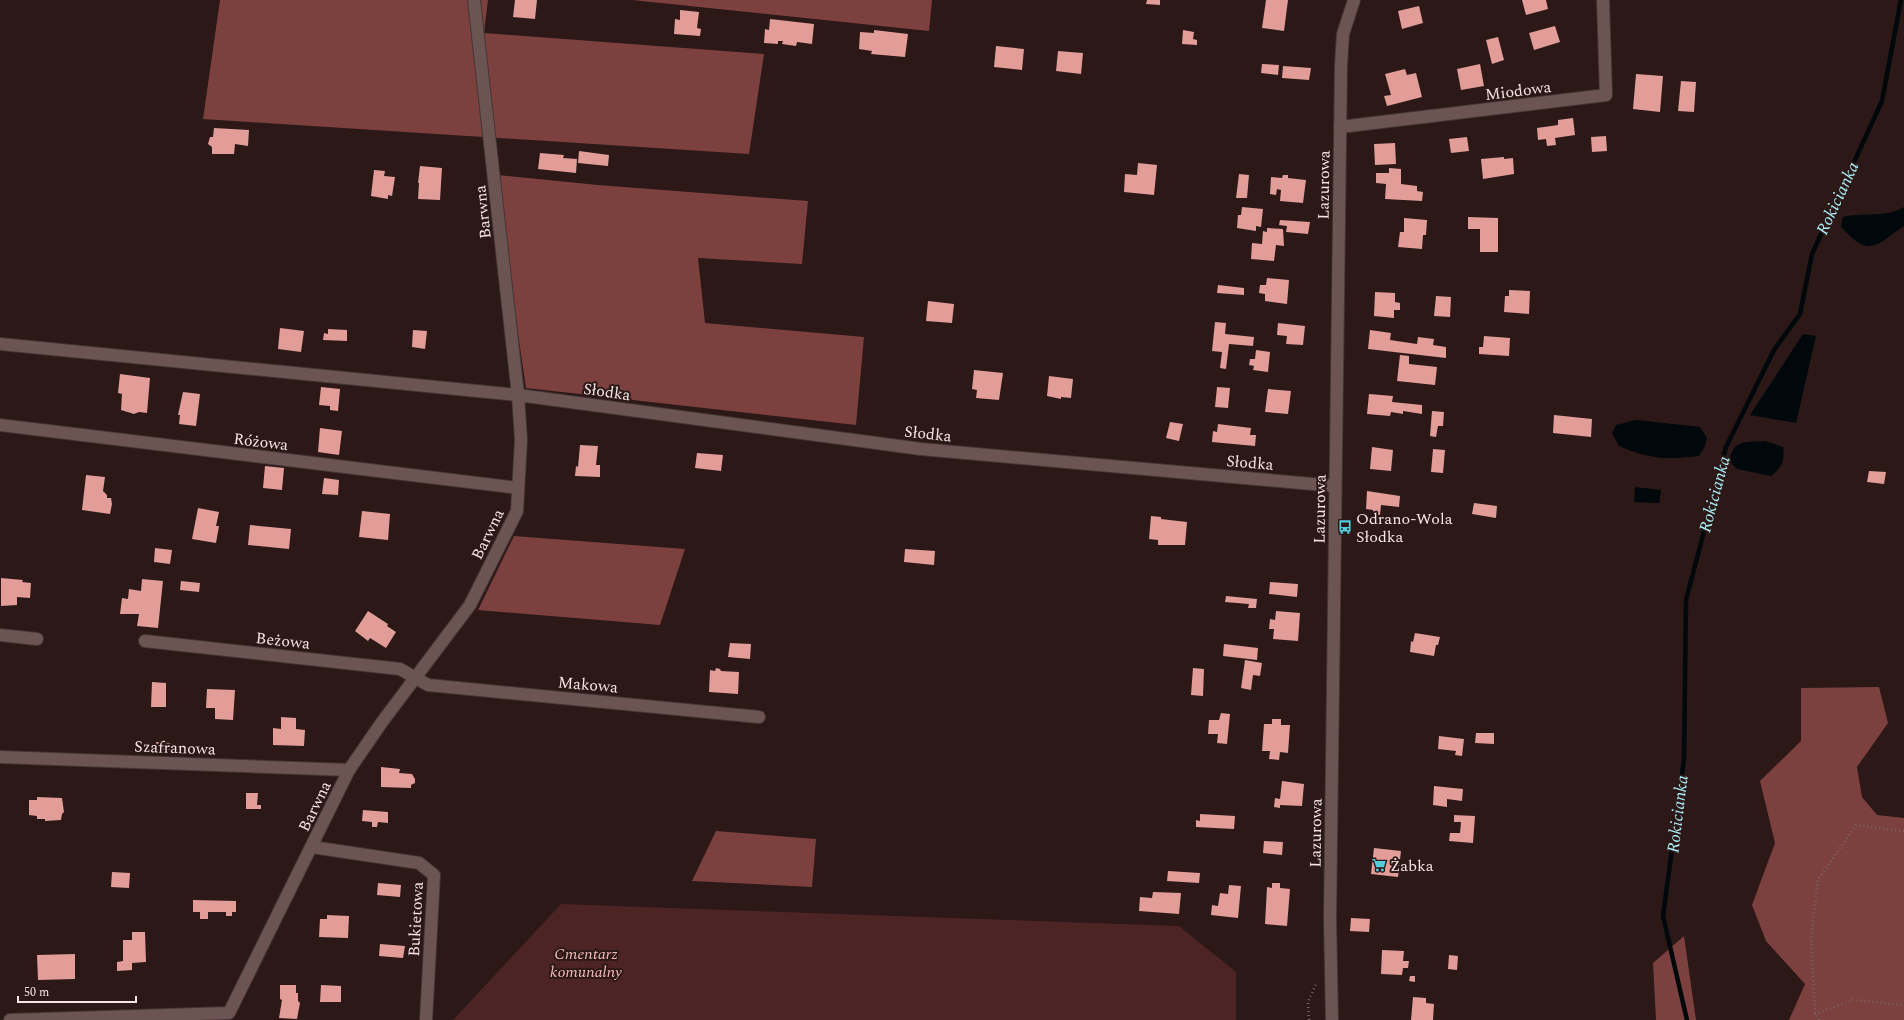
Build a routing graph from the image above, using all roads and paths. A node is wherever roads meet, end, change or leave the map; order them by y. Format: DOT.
graph roads {
  1 [pos="474,0"];
  2 [pos="1354,0"];
  3 [pos="1603,0"];
  4 [pos="1340,127"];
  5 [pos="0,344"];
  6 [pos="518,395"];
  7 [pos="0,425"];
  8 [pos="1336,486"];
  9 [pos="518,488"];
  10 [pos="0,635"];
  11 [pos="37,639"];
  12 [pos="145,641"];
  13 [pos="415,678"];
  14 [pos="759,717"];
  15 [pos="0,757"];
  16 [pos="349,770"];
  17 [pos="1904,832"];
  18 [pos="312,847"];
  19 [pos="1904,1005"];
  20 [pos="1815,1014"];
  21 [pos="10,1020"];
  22 [pos="426,1020"];
  23 [pos="1332,1020"];
  24 [pos="1819,1020"];
  1 -- 6 [label="street, Barwna"];
  2 -- 4 [label="street, Lazurowa"];
  3 -- 4 [label="street, Miodowa"];
  4 -- 8 [label="street, Lazurowa"];
  5 -- 6 [label="street, Słodka"];
  6 -- 8 [label="street, Słodka"];
  6 -- 9 [label="street, Barwna"];
  7 -- 9 [label="street, Różowa"];
  8 -- 23 [label="street, Lazurowa"];
  9 -- 13 [label="street, Barwna"];
  10 -- 11 [label="street"];
  12 -- 13 [label="street, Beżowa"];
  13 -- 14 [label="street, Makowa"];
  13 -- 16 [label="street, Barwna"];
  15 -- 16 [label="street, Szafranowa"];
  16 -- 18 [label="street, Barwna"];
  17 -- 20 [label="path"];
  18 -- 21 [label="street, Barwna"];
  18 -- 22 [label="street, Bukietowa"];
  19 -- 20 [label="path"];
  20 -- 24 [label="path"];
}
